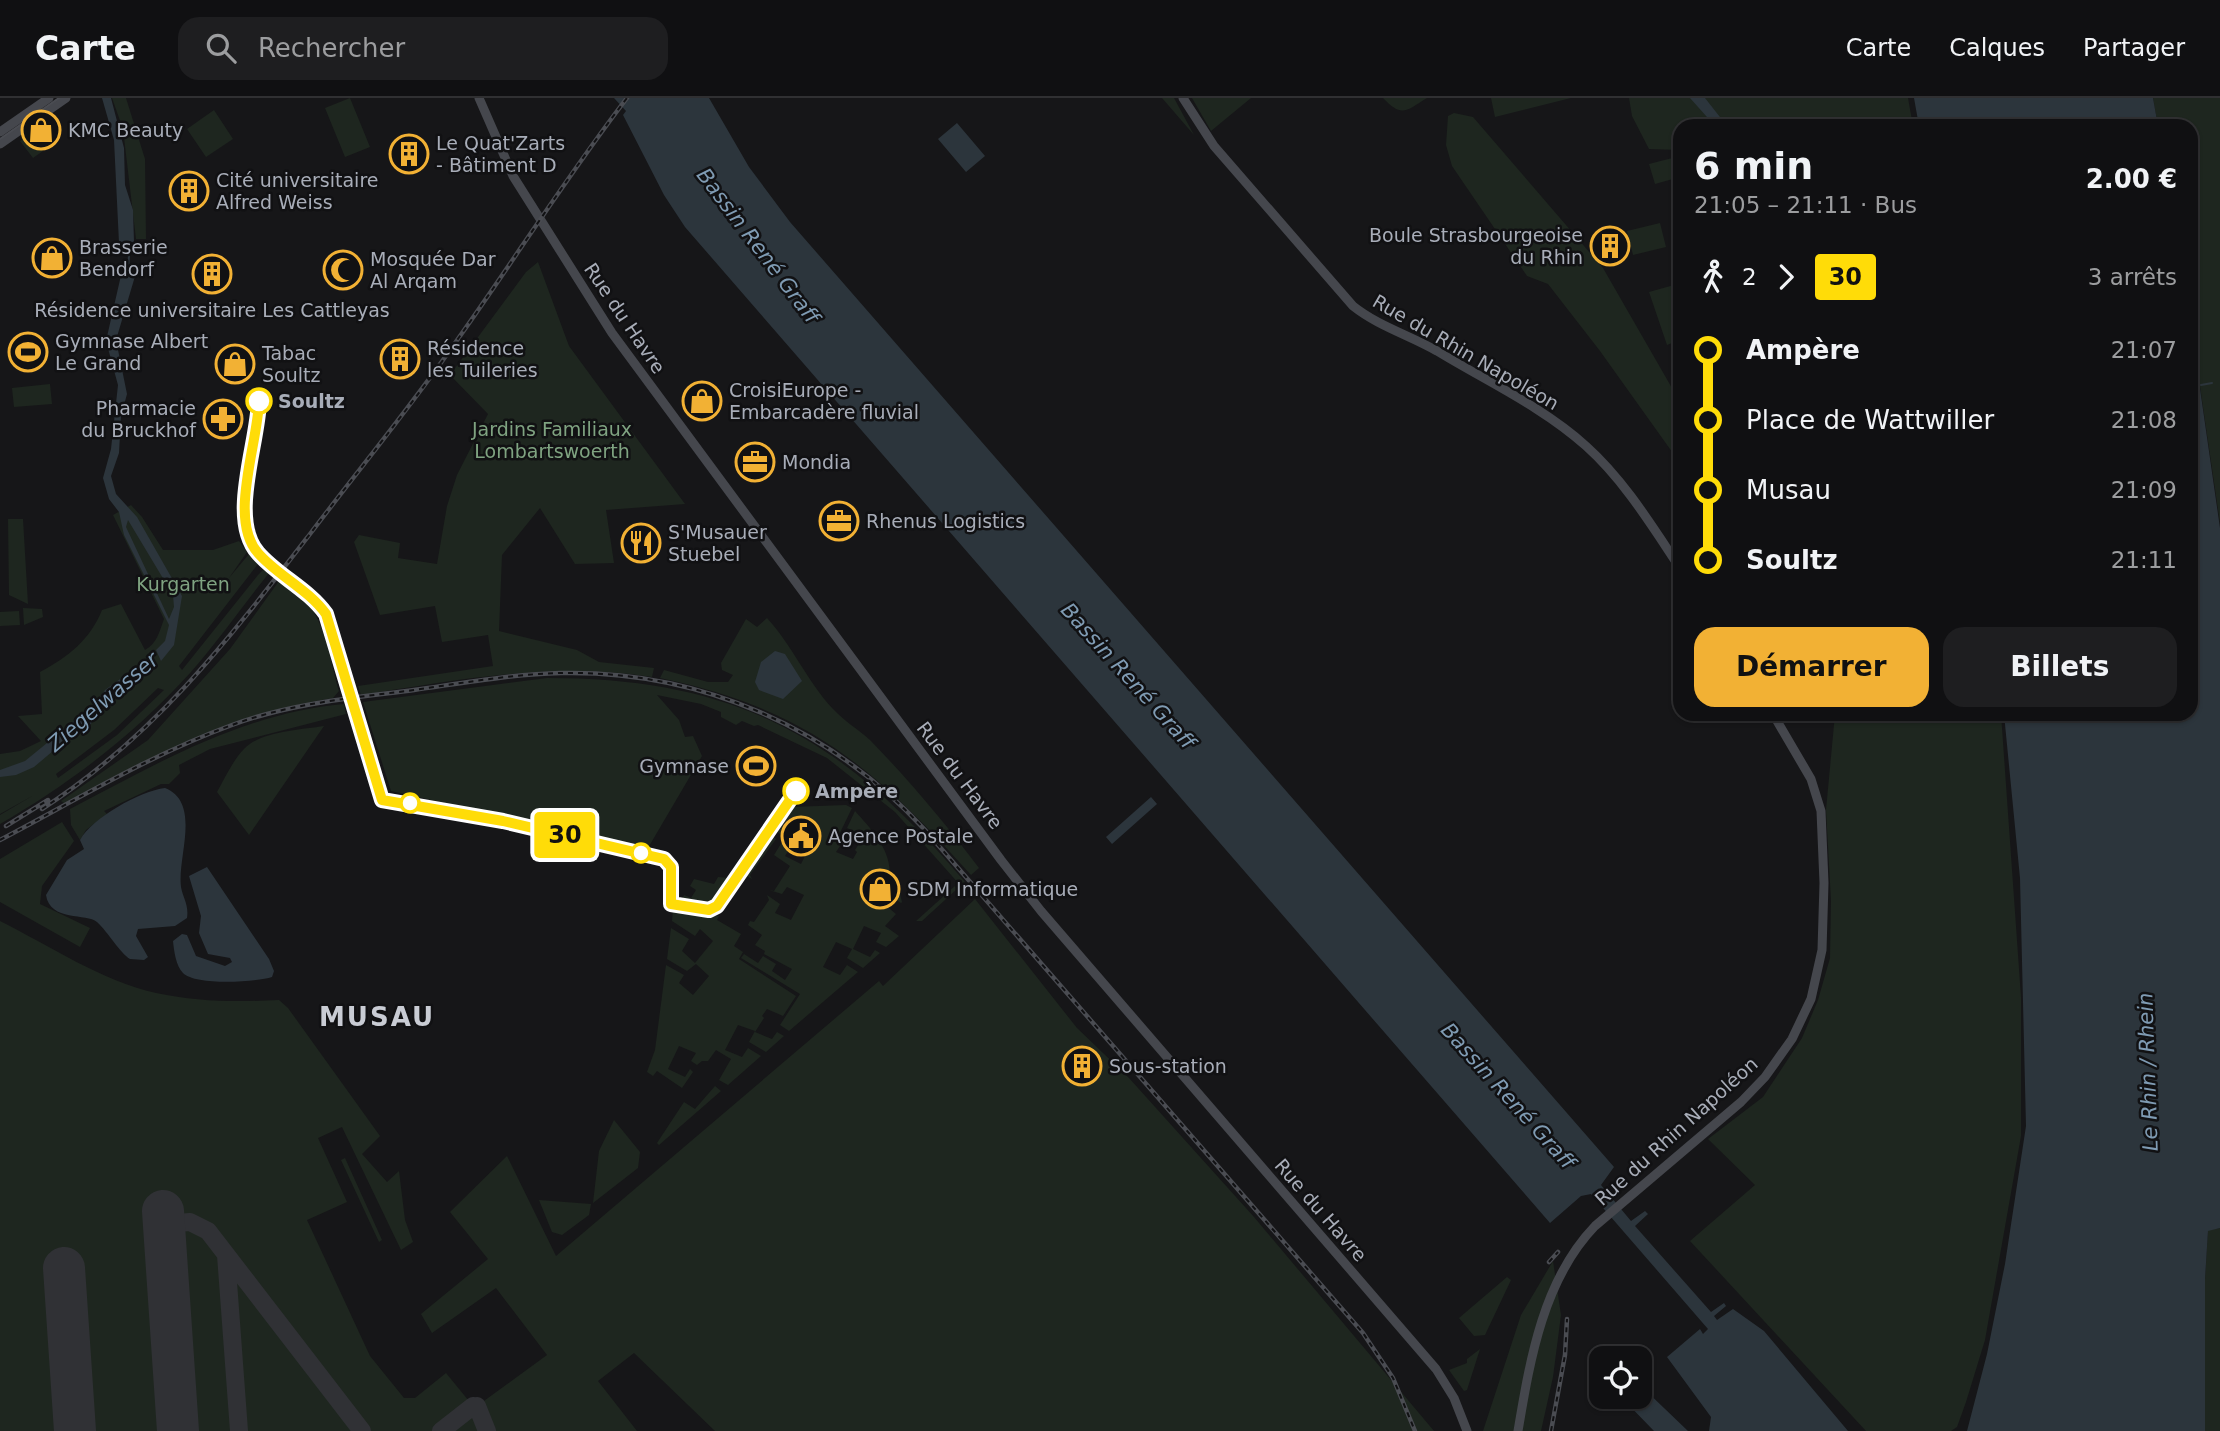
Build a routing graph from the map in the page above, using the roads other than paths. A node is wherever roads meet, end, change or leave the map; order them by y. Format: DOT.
graph roads {
  1 [pos="49,98"];
  2 [pos="66,98"];
  3 [pos="479,98"];
  4 [pos="1183,98"];
  5 [pos="0,132"];
  6 [pos="0,144"];
  7 [pos="1673,558"];
  8 [pos="1777,721"];
  9 [pos="1467,1431"];
  10 [pos="1518,1431"];
  1 -- 5 [label="main road"];
  2 -- 6 [label="main road"];
  3 -- 9 [label="main road, Rue du Havre"];
  4 -- 7 [label="main road, Rue du Rhin Napoléon"];
  8 -- 10 [label="main road, Rue du Rhin Napoléon"];
}
